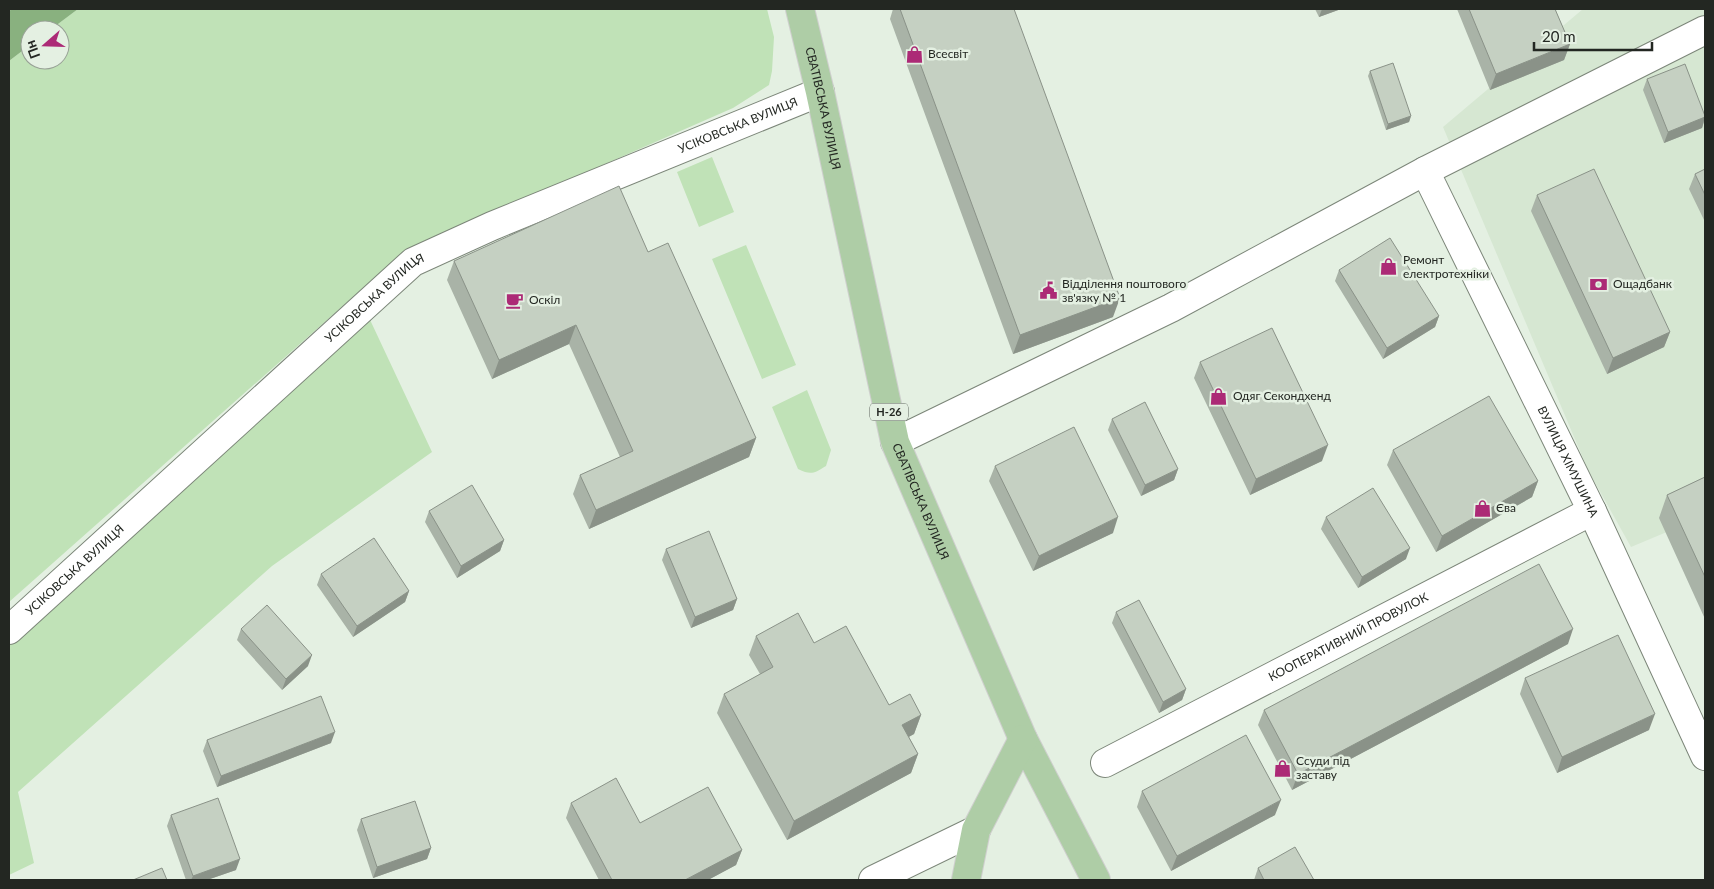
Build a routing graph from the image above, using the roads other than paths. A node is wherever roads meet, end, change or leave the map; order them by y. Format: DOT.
graph roads {
  1 [pos="800,9"];
  2 [pos="1705,30"];
  3 [pos="820,92"];
  4 [pos="1424,171"];
  5 [pos="895,442"];
  6 [pos="1592,512"];
  7 [pos="9,630"];
  8 [pos="1023,739"];
  9 [pos="1705,756"];
  10 [pos="1105,763"];
  11 [pos="976,830"];
  12 [pos="873,880"];
  13 [pos="966,880"];
  14 [pos="1096,880"];
  1 -- 3 [label="main road, СВАТІВСЬКА ВУЛИЦЯ / Н-26"];
  2 -- 4 [label="street"];
  3 -- 5 [label="main road, СВАТІВСЬКА ВУЛИЦЯ / Н-26"];
  3 -- 7 [label="street, УСІКОВСЬКА ВУЛИЦЯ"];
  4 -- 5 [label="street"];
  4 -- 6 [label="street, ВУЛИЦЯ ХІМУШИНА"];
  5 -- 8 [label="main road, СВАТІВСЬКА ВУЛИЦЯ / Н-26"];
  6 -- 9 [label="street, ВУЛИЦЯ ХІМУШИНА"];
  6 -- 10 [label="street, КООПЕРАТИВНИЙ ПРОВУЛОК"];
  8 -- 11 [label="main road"];
  8 -- 14 [label="main road, СВАТІВСЬКА ВУЛИЦЯ / Н-26"];
  11 -- 12 [label="street"];
  11 -- 13 [label="main road"];
}
